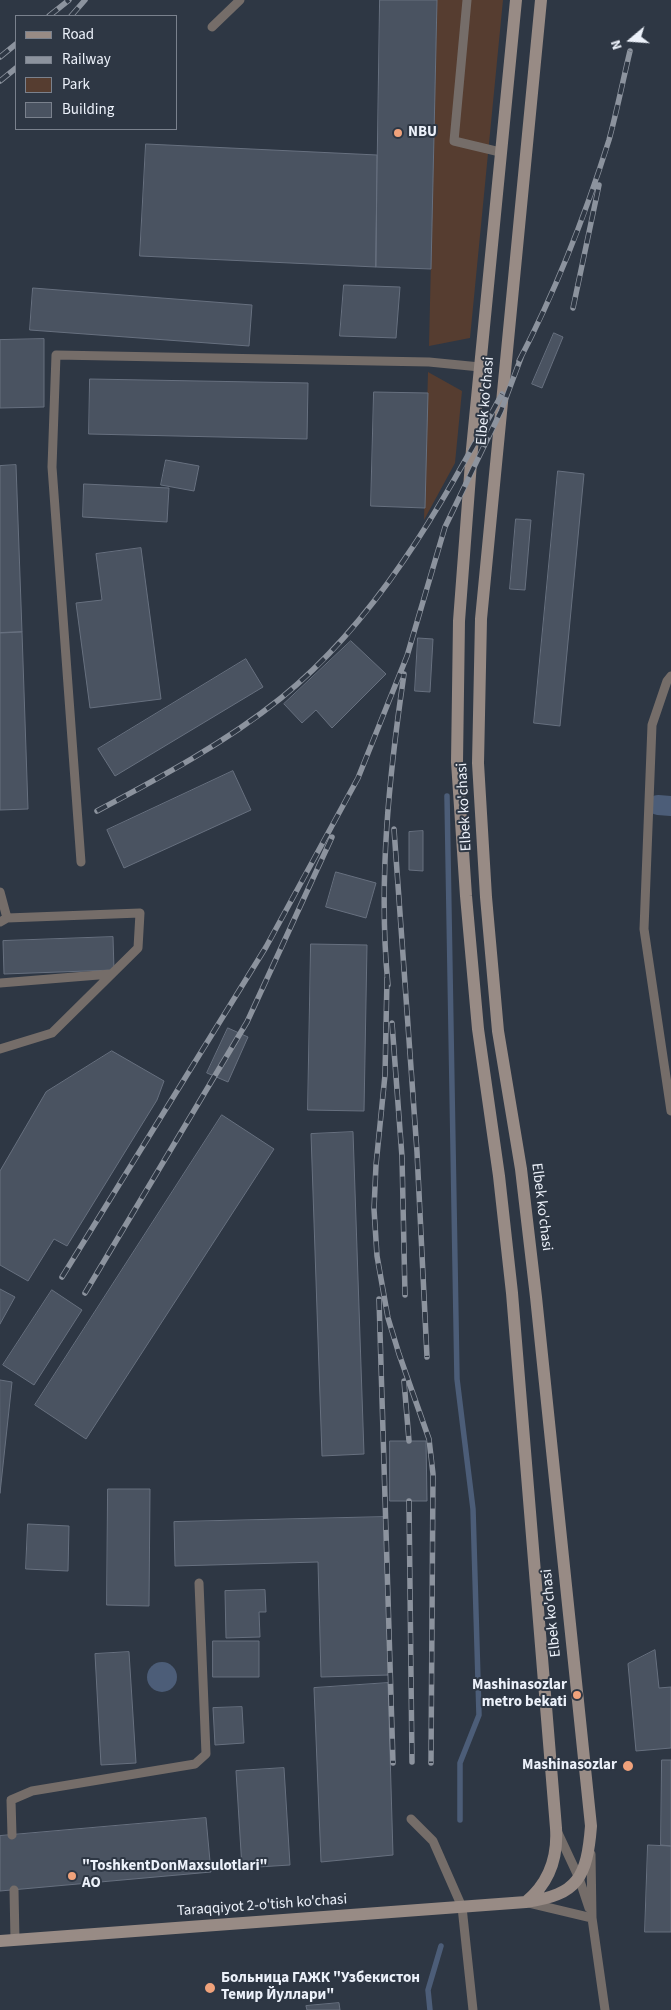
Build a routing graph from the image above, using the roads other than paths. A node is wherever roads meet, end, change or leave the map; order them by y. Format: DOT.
graph roads {
  1 [pos="240,0"];
  2 [pos="467,0"];
  3 [pos="516,0"];
  4 [pos="541,0"];
  5 [pos="212,27"];
  6 [pos="500,152"];
  7 [pos="480,367"];
  8 [pos="671,676"];
  9 [pos="81,862"];
  10 [pos="0,892"];
  11 [pos="3,920"];
  12 [pos="111,974"];
  13 [pos="0,983"];
  14 [pos="0,1045"];
  15 [pos="0,1049"];
  16 [pos="671,1111"];
  17 [pos="199,1583"];
  18 [pos="411,1819"];
  19 [pos="591,1826"];
  20 [pos="556,1828"];
  21 [pos="12,1835"];
  22 [pos="579,1878"];
  23 [pos="14,1890"];
  24 [pos="526,1902"];
  25 [pos="462,1907"];
  26 [pos="592,1918"];
  27 [pos="15,1940"];
  28 [pos="0,1941"];
  29 [pos="473,2010"];
  30 [pos="605,2010"];
  1 -- 5 [label="lane"];
  2 -- 6 [label="lane"];
  3 -- 6 [label="main road, Elbek ko'chasi"];
  4 -- 19 [label="main road, Elbek ko'chasi"];
  6 -- 7 [label="main road, Elbek ko'chasi"];
  7 -- 9 [label="lane"];
  7 -- 20 [label="main road, Elbek ko'chasi"];
  8 -- 16 [label="lane"];
  10 -- 11 [label="lane"];
  11 -- 12 [label="lane"];
  12 -- 13 [label="lane"];
  12 -- 15 [label="lane"];
  14 -- 15 [label="lane"];
  17 -- 21 [label="lane"];
  18 -- 25 [label="lane"];
  19 -- 22 [label="main road, Elbek ko'chasi"];
  19 -- 26 [label="lane"];
  20 -- 22 [label="lane"];
  20 -- 24 [label="main road, Elbek ko'chasi"];
  22 -- 24 [label="main road, Elbek ko'chasi"];
  22 -- 26 [label="lane"];
  23 -- 27 [label="lane"];
  24 -- 25 [label="main road, Taraqqiyot 2-o'tish ko'chasi"];
  24 -- 26 [label="lane"];
  25 -- 27 [label="main road, Taraqqiyot 2-o'tish ko'chasi"];
  25 -- 29 [label="lane"];
  26 -- 30 [label="lane"];
  27 -- 28 [label="main road, Taraqqiyot 2-o'tish ko'chasi"];
}
